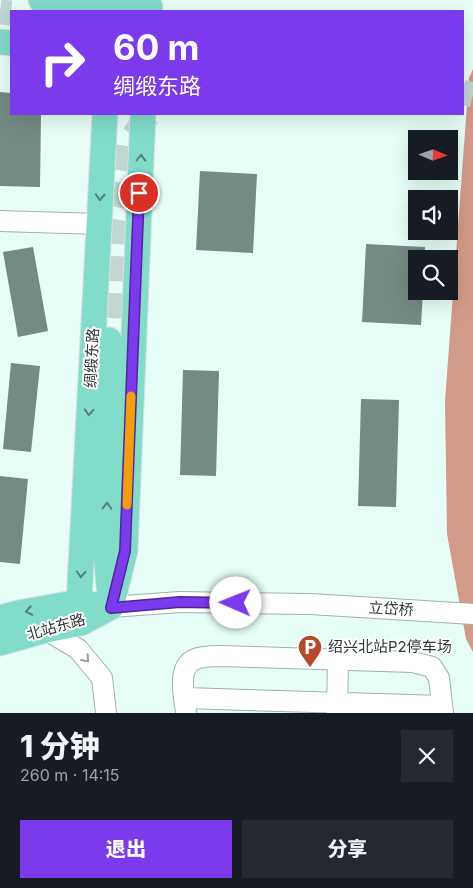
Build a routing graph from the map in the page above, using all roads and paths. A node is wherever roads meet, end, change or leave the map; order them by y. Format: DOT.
graph roads {
  1 [pos="41,0"];
  2 [pos="115,5"];
  3 [pos="150,6"];
  4 [pos="105,115"];
  5 [pos="143,115"];
  6 [pos="0,221"];
  7 [pos="99,224"];
  8 [pos="110,318"];
  9 [pos="79,602"];
  10 [pos="310,604"];
  11 [pos="111,608"];
  12 [pos="473,614"];
  13 [pos="0,618"];
  14 [pos="46,630"];
  15 [pos="0,643"];
  16 [pos="338,660"];
  17 [pos="185,705"];
  18 [pos="337,708"];
  19 [pos="443,709"];
  20 [pos="106,713"];
  1 -- 2 [label="main road"];
  2 -- 3 [label="main road"];
  4 -- 7 [label="main road, 绸缎东路, one-way"];
  11 -- 5 [label="main road, one-way"];
  6 -- 7 [label="lane"];
  7 -- 9 [label="main road, 绸缎东路, one-way"];
  11 -- 8 [label="main road, one-way"];
  9 -- 11 [label="main road, 北站东路"];
  9 -- 13 [label="main road, 北站东路, one-way"];
  10 -- 11 [label="lane, 北站东路"];
  10 -- 12 [label="lane, 立岱桥"];
  11 -- 14 [label="main road, 北站东路"];
  14 -- 15 [label="main road, 北站东路"];
  14 -- 20 [label="lane, one-way"];
  16 -- 17 [label="lane"];
  16 -- 18 [label="lane"];
  16 -- 19 [label="lane"];
  17 -- 18 [label="lane"];
  18 -- 19 [label="lane"];
}
